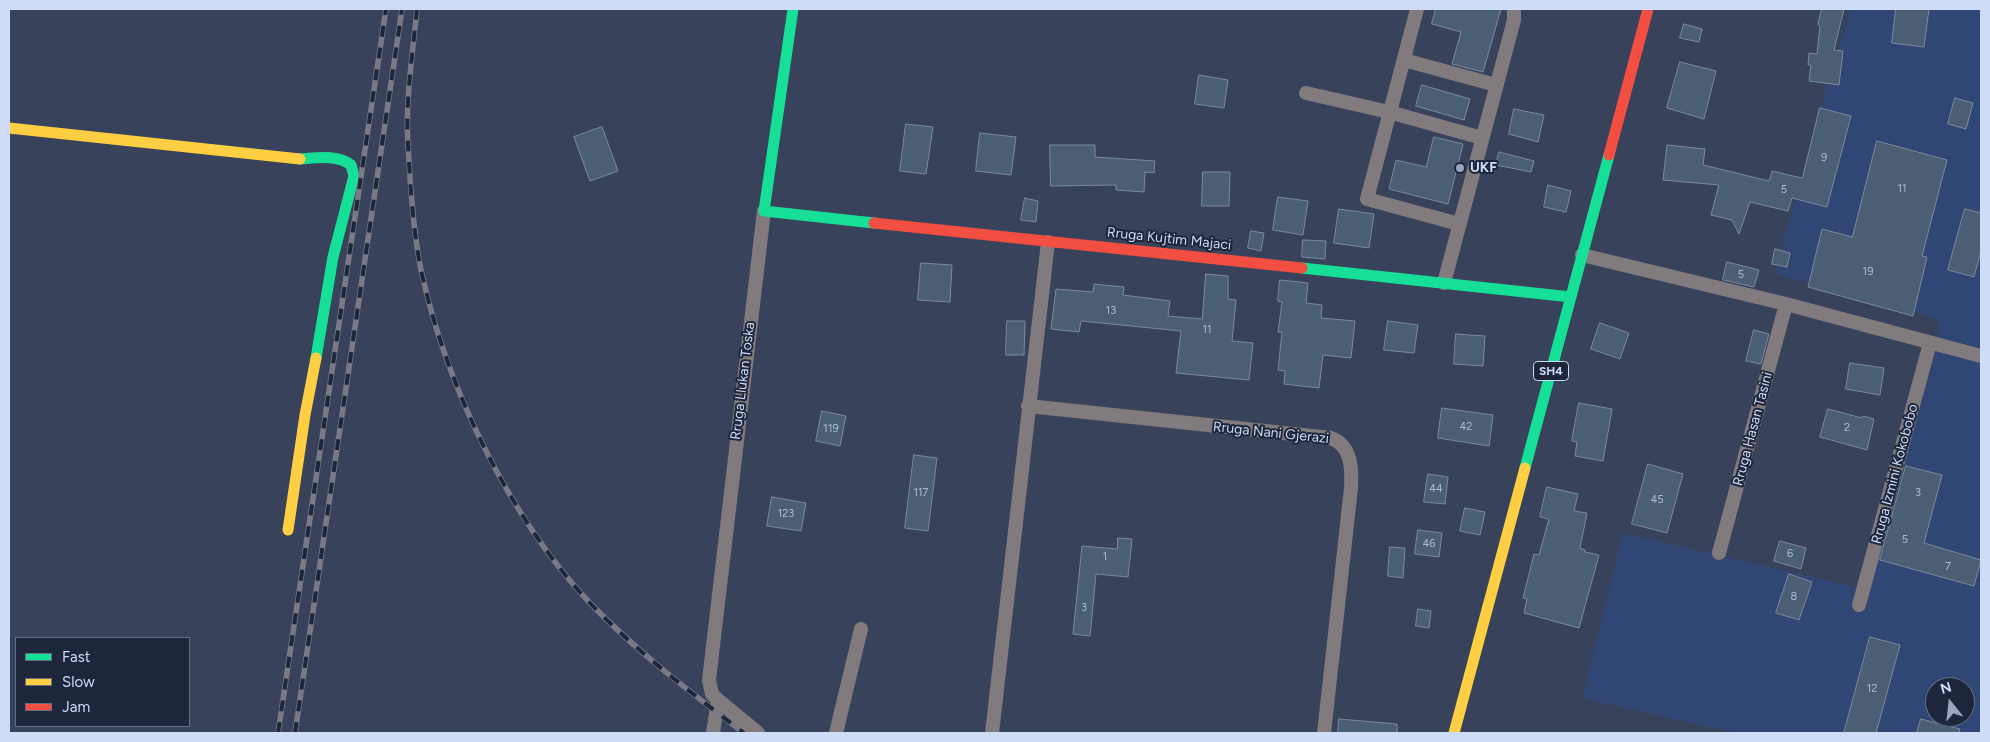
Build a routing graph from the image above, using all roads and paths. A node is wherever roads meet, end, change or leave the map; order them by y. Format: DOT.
graph roads {
  1 [pos="793,9"];
  2 [pos="1417,9"];
  3 [pos="1514,9"];
  4 [pos="1648,9"];
  5 [pos="1404,60"];
  6 [pos="1496,86"];
  7 [pos="1306,93"];
  8 [pos="1389,112"];
  9 [pos="9,128"];
  10 [pos="1482,138"];
  11 [pos="764,211"];
  12 [pos="1459,224"];
  13 [pos="1048,242"];
  14 [pos="1582,255"];
  15 [pos="1444,283"];
  16 [pos="1571,297"];
  17 [pos="1786,304"];
  18 [pos="1930,343"];
  19 [pos="1981,356"];
  20 [pos="1028,406"];
  21 [pos="288,530"];
  22 [pos="1719,553"];
  23 [pos="1859,605"];
  24 [pos="861,629"];
  25 [pos="718,700"];
  26 [pos="712,733"];
  27 [pos="758,733"];
  28 [pos="836,733"];
  29 [pos="992,733"];
  30 [pos="1324,733"];
  31 [pos="1454,733"];
  1 -- 11 [label="street, Rruga Llukan Toska"];
  2 -- 5 [label="street"];
  3 -- 6 [label="street"];
  4 -- 14 [label="street, SH4"];
  5 -- 6 [label="street"];
  5 -- 8 [label="street"];
  6 -- 10 [label="street"];
  7 -- 8 [label="street"];
  8 -- 10 [label="street"];
  8 -- 12 [label="street"];
  9 -- 21 [label="street"];
  10 -- 12 [label="street"];
  11 -- 13 [label="street, Rruga Kujtim Majaci"];
  11 -- 25 [label="street, Rruga Llukan Toska"];
  12 -- 15 [label="street"];
  13 -- 15 [label="street, Rruga Kujtim Majaci"];
  13 -- 20 [label="street"];
  14 -- 16 [label="street, SH4"];
  14 -- 17 [label="street"];
  15 -- 16 [label="street, Rruga Kujtim Majaci"];
  16 -- 31 [label="street, SH4"];
  17 -- 18 [label="street"];
  17 -- 22 [label="street, Rruga Hasan Tasini"];
  18 -- 19 [label="street"];
  18 -- 23 [label="street, Rruga Izmini Kokobobo"];
  20 -- 29 [label="street"];
  20 -- 30 [label="street, Rruga Nani Gjerazi"];
  24 -- 28 [label="street"];
  25 -- 26 [label="street"];
  25 -- 27 [label="street, Rruga Llukan Toska"];
}
